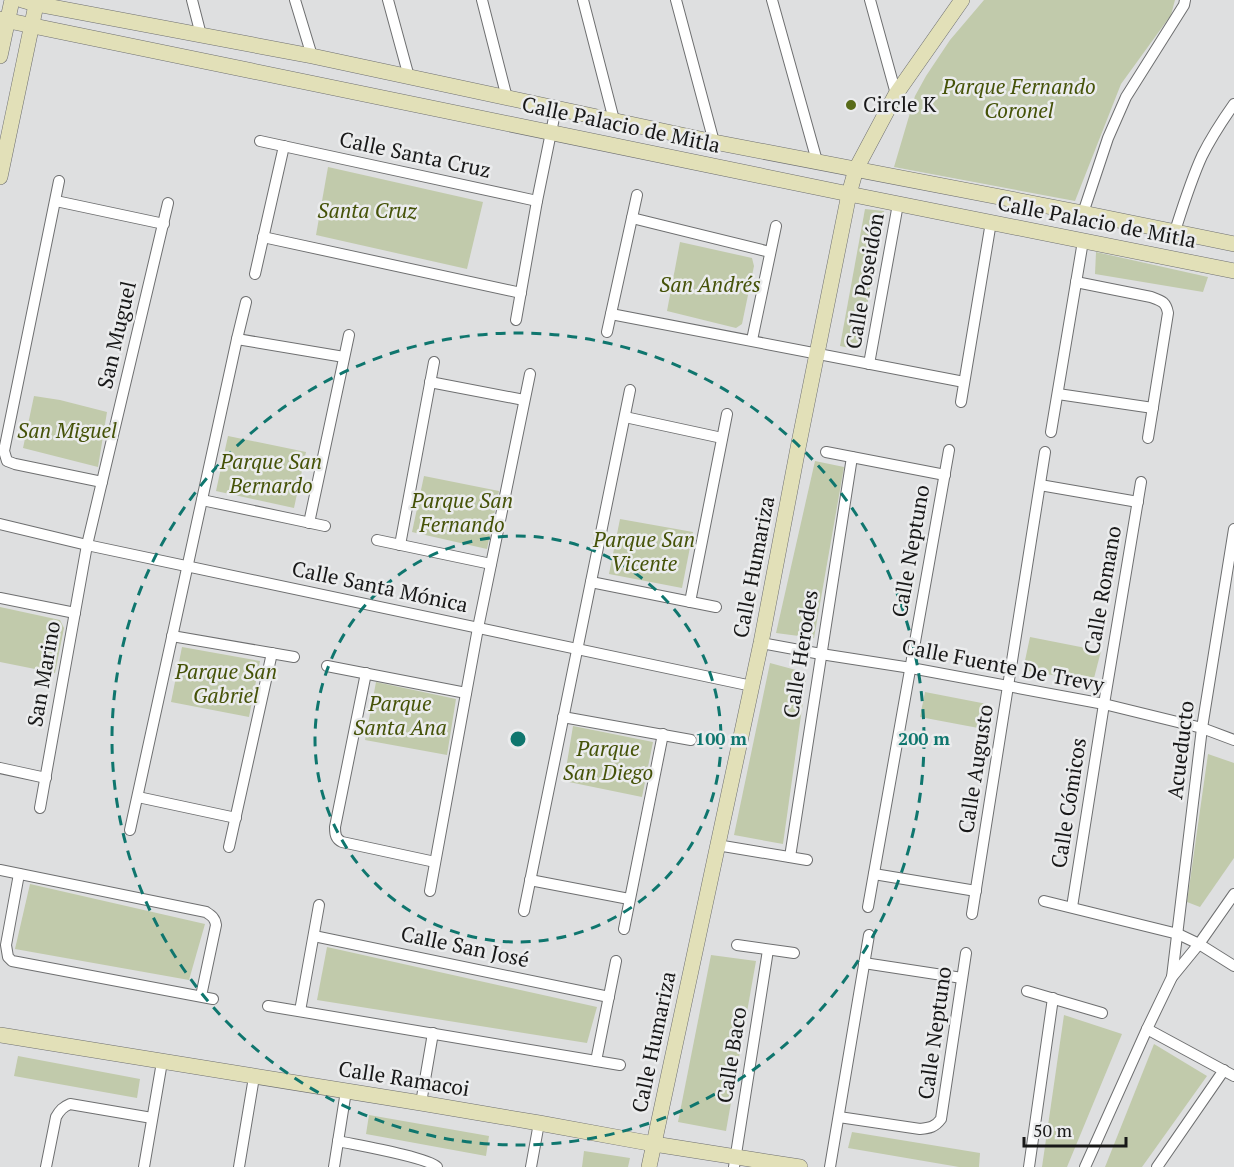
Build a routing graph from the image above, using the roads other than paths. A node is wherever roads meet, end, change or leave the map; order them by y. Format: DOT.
graph roads {
  1 [pos="12,0"];
  2 [pos="192,0"];
  3 [pos="295,0"];
  4 [pos="388,0"];
  5 [pos="482,0"];
  6 [pos="583,0"];
  7 [pos="676,0"];
  8 [pos="772,0"];
  9 [pos="870,0"];
  10 [pos="962,0"];
  11 [pos="1185,0"];
  12 [pos="32,1"];
  13 [pos="4,19"];
  14 [pos="32,25"];
  15 [pos="201,34"];
  16 [pos="0,56"];
  17 [pos="312,56"];
  18 [pos="410,77"];
  19 [pos="896,94"];
  20 [pos="507,98"];
  21 [pos="1234,104"];
  22 [pos="556,108"];
  23 [pos="614,120"];
  24 [pos="550,132"];
  25 [pos="260,141"];
  26 [pos="714,141"];
  27 [pos="284,146"];
  28 [pos="817,161"];
  29 [pos="856,169"];
  30 [pos="0,177"];
  31 [pos="59,181"];
  32 [pos="849,194"];
  33 [pos="637,195"];
  34 [pos="56,201"];
  35 [pos="537,201"];
  36 [pos="168,203"];
  37 [pos="898,204"];
  38 [pos="1083,213"];
  39 [pos="632,218"];
  40 [pos="991,222"];
  41 [pos="164,224"];
  42 [pos="776,226"];
  43 [pos="1175,231"];
  44 [pos="263,237"];
  45 [pos="1083,241"];
  46 [pos="1234,244"];
  47 [pos="770,252"];
  48 [pos="1234,271"];
  49 [pos="255,274"];
  50 [pos="1076,282"];
  51 [pos="521,293"];
  52 [pos="246,302"];
  53 [pos="611,314"];
  54 [pos="516,320"];
  55 [pos="607,332"];
  56 [pos="349,335"];
  57 [pos="237,339"];
  58 [pos="752,340"];
  59 [pos="817,355"];
  60 [pos="344,357"];
  61 [pos="434,362"];
  62 [pos="870,364"];
  63 [pos="530,374"];
  64 [pos="430,382"];
  65 [pos="964,382"];
  66 [pos="630,390"];
  67 [pos="1058,394"];
  68 [pos="524,400"];
  69 [pos="961,402"];
  70 [pos="1153,408"];
  71 [pos="727,414"];
  72 [pos="625,417"];
  73 [pos="1051,432"];
  74 [pos="722,438"];
  75 [pos="1148,438"];
  76 [pos="949,450"];
  77 [pos="826,452"];
  78 [pos="1045,452"];
  79 [pos="852,457"];
  80 [pos="945,475"];
  81 [pos="102,482"];
  82 [pos="1141,482"];
  83 [pos="1040,485"];
  84 [pos="202,500"];
  85 [pos="1138,502"];
  86 [pos="309,523"];
  87 [pos="0,524"];
  88 [pos="325,526"];
  89 [pos="1234,529"];
  90 [pos="376,540"];
  91 [pos="87,545"];
  92 [pos="400,545"];
  93 [pos="491,564"];
  94 [pos="188,567"];
  95 [pos="591,582"];
  96 [pos="0,598"];
  97 [pos="690,602"];
  98 [pos="716,607"];
  99 [pos="75,613"];
  100 [pos="478,628"];
  101 [pos="172,636"];
  102 [pos="761,643"];
  103 [pos="577,649"];
  104 [pos="272,653"];
  105 [pos="821,654"];
  106 [pos="294,657"];
  107 [pos="327,666"];
  108 [pos="911,668"];
  109 [pos="366,673"];
  110 [pos="1009,685"];
  111 [pos="752,686"];
  112 [pos="466,693"];
  113 [pos="1104,704"];
  114 [pos="563,717"];
  115 [pos="1202,728"];
  116 [pos="663,734"];
  117 [pos="691,740"];
  118 [pos="1234,741"];
  119 [pos="0,768"];
  120 [pos="46,778"];
  121 [pos="138,797"];
  122 [pos="40,808"];
  123 [pos="236,818"];
  124 [pos="130,830"];
  125 [pos="717,845"];
  126 [pos="230,847"];
  127 [pos="790,857"];
  128 [pos="807,860"];
  129 [pos="435,862"];
  130 [pos="0,870"];
  131 [pos="19,874"];
  132 [pos="874,874"];
  133 [pos="530,880"];
  134 [pos="430,891"];
  135 [pos="976,891"];
  136 [pos="1234,894"];
  137 [pos="629,899"];
  138 [pos="1044,901"];
  139 [pos="319,905"];
  140 [pos="868,907"];
  141 [pos="1072,907"];
  142 [pos="524,910"];
  143 [pos="972,915"];
  144 [pos="624,929"];
  145 [pos="1178,934"];
  146 [pos="869,935"];
  147 [pos="314,936"];
  148 [pos="737,945"];
  149 [pos="1199,945"];
  150 [pos="768,950"];
  151 [pos="794,953"];
  152 [pos="966,953"];
  153 [pos="616,961"];
  154 [pos="864,963"];
  155 [pos="1234,966"];
  156 [pos="1172,977"];
  157 [pos="962,978"];
  158 [pos="1027,991"];
  159 [pos="201,996"];
  160 [pos="609,997"];
  161 [pos="1053,998"];
  162 [pos="213,999"];
  163 [pos="268,1006"];
  164 [pos="300,1011"];
  165 [pos="1102,1013"];
  166 [pos="1147,1029"];
  167 [pos="433,1033"];
  168 [pos="0,1035"];
  169 [pos="596,1061"];
  170 [pos="162,1062"];
  171 [pos="620,1065"];
  172 [pos="1229,1073"];
  173 [pos="254,1077"];
  174 [pos="346,1091"];
  175 [pos="421,1103"];
  176 [pos="839,1117"];
  177 [pos="152,1118"];
  178 [pos="539,1123"];
  179 [pos="338,1142"];
  180 [pos="654,1144"];
  181 [pos="735,1162"];
  182 [pos="46,1167"];
  183 [pos="144,1167"];
  184 [pos="238,1167"];
  185 [pos="334,1167"];
  186 [pos="437,1167"];
  187 [pos="531,1167"];
  188 [pos="649,1167"];
  189 [pos="800,1167"];
  190 [pos="830,1167"];
  191 [pos="1029,1167"];
  192 [pos="1085,1167"];
  193 [pos="1157,1167"];
  1 -- 13 [label="main road"];
  2 -- 15 [label="street"];
  3 -- 17 [label="street"];
  4 -- 18 [label="street"];
  5 -- 20 [label="street"];
  6 -- 23 [label="street"];
  7 -- 26 [label="street"];
  8 -- 28 [label="street"];
  9 -- 19 [label="street"];
  10 -- 19 [label="main road, Calle Humariza"];
  11 -- 38 [label="street"];
  12 -- 14 [label="main road"];
  12 -- 15 [label="main road, Calle Palacio de Mitla"];
  13 -- 14 [label="main road, Calle Palacio de Mitla"];
  13 -- 16 [label="main road"];
  14 -- 24 [label="main road, Calle Palacio de Mitla"];
  14 -- 30 [label="main road"];
  15 -- 17 [label="main road, Calle Palacio de Mitla"];
  17 -- 18 [label="main road, Calle Palacio de Mitla"];
  18 -- 20 [label="main road, Calle Palacio de Mitla"];
  19 -- 29 [label="main road, Calle Humariza"];
  20 -- 22 [label="main road, Calle Palacio de Mitla"];
  21 -- 43 [label="street"];
  22 -- 23 [label="main road, Calle Palacio de Mitla"];
  22 -- 24 [label="street"];
  23 -- 26 [label="main road, Calle Palacio de Mitla"];
  24 -- 32 [label="main road, Calle Palacio de Mitla"];
  24 -- 35 [label="street"];
  25 -- 27 [label="street, Calle Santa Cruz"];
  26 -- 28 [label="main road, Calle Palacio de Mitla"];
  27 -- 35 [label="street, Calle Santa Cruz"];
  27 -- 44 [label="street"];
  28 -- 29 [label="main road, Calle Palacio de Mitla"];
  29 -- 32 [label="main road, Calle Humariza"];
  29 -- 38 [label="main road, Calle Palacio de Mitla"];
  31 -- 34 [label="street"];
  32 -- 37 [label="main road, Calle Palacio de Mitla"];
  32 -- 59 [label="main road, Calle Humariza"];
  33 -- 39 [label="street"];
  34 -- 41 [label="street"];
  34 -- 81 [label="street"];
  35 -- 51 [label="street"];
  36 -- 41 [label="street, San Muguel"];
  37 -- 40 [label="main road, Calle Palacio de Mitla"];
  37 -- 62 [label="street, Calle Poseidón"];
  38 -- 43 [label="main road, Calle Palacio de Mitla"];
  39 -- 47 [label="street"];
  39 -- 53 [label="street"];
  40 -- 45 [label="main road, Calle Palacio de Mitla"];
  40 -- 65 [label="street"];
  41 -- 81 [label="street, San Muguel"];
  42 -- 47 [label="street"];
  43 -- 46 [label="main road, Calle Palacio de Mitla"];
  44 -- 49 [label="street"];
  44 -- 51 [label="street"];
  45 -- 48 [label="main road, Calle Palacio de Mitla"];
  45 -- 50 [label="street"];
  47 -- 58 [label="street"];
  50 -- 67 [label="street"];
  50 -- 70 [label="street"];
  51 -- 54 [label="street"];
  52 -- 57 [label="street"];
  53 -- 55 [label="street"];
  53 -- 58 [label="street"];
  56 -- 60 [label="street"];
  57 -- 60 [label="street"];
  57 -- 84 [label="street"];
  58 -- 59 [label="street"];
  59 -- 62 [label="street"];
  59 -- 102 [label="main road, Calle Humariza"];
  60 -- 86 [label="street"];
  61 -- 64 [label="street"];
  62 -- 65 [label="street"];
  63 -- 68 [label="street"];
  64 -- 68 [label="street"];
  64 -- 92 [label="street"];
  65 -- 69 [label="street"];
  66 -- 72 [label="street"];
  67 -- 70 [label="street"];
  67 -- 73 [label="street"];
  68 -- 93 [label="street"];
  70 -- 75 [label="street"];
  71 -- 74 [label="street"];
  72 -- 74 [label="street"];
  72 -- 95 [label="street"];
  74 -- 97 [label="street"];
  76 -- 80 [label="street, Calle Neptuno"];
  77 -- 79 [label="street"];
  78 -- 83 [label="street, Calle Augusto"];
  79 -- 80 [label="street"];
  79 -- 105 [label="street, Calle Herodes"];
  80 -- 108 [label="street, Calle Neptuno"];
  81 -- 91 [label="street, San Muguel"];
  82 -- 85 [label="street, Calle Romano"];
  83 -- 85 [label="street"];
  83 -- 110 [label="street, Calle Augusto"];
  84 -- 86 [label="street"];
  84 -- 94 [label="street"];
  85 -- 113 [label="street, Calle Romano"];
  86 -- 88 [label="street"];
  87 -- 91 [label="street, Calle Santa Mónica"];
  89 -- 115 [label="street, Acueducto"];
  90 -- 92 [label="street"];
  91 -- 94 [label="street, Calle Santa Mónica"];
  91 -- 99 [label="street, San Marino"];
  92 -- 93 [label="street"];
  93 -- 100 [label="street"];
  94 -- 100 [label="street, Calle Santa Mónica"];
  94 -- 101 [label="street"];
  95 -- 97 [label="street"];
  95 -- 103 [label="street"];
  96 -- 99 [label="street"];
  97 -- 98 [label="street"];
  99 -- 120 [label="street, San Marino"];
  100 -- 103 [label="street, Calle Santa Mónica"];
  100 -- 112 [label="street"];
  101 -- 104 [label="street"];
  101 -- 121 [label="street"];
  102 -- 105 [label="street, Calle Fuente De Trevy"];
  102 -- 111 [label="main road, Calle Humariza"];
  103 -- 111 [label="street, Calle Santa Mónica"];
  103 -- 114 [label="street"];
  104 -- 106 [label="street"];
  104 -- 123 [label="street"];
  105 -- 108 [label="street, Calle Fuente De Trevy"];
  105 -- 127 [label="street, Calle Herodes"];
  107 -- 109 [label="street"];
  108 -- 110 [label="street, Calle Fuente De Trevy"];
  108 -- 132 [label="street, Calle Neptuno"];
  109 -- 112 [label="street"];
  109 -- 129 [label="street"];
  110 -- 113 [label="street, Calle Fuente De Trevy"];
  110 -- 135 [label="street, Calle Augusto"];
  111 -- 125 [label="main road, Calle Humariza"];
  112 -- 129 [label="street"];
  113 -- 115 [label="street, Calle Fuente De Trevy"];
  113 -- 141 [label="street, Calle Cómicos"];
  114 -- 116 [label="street"];
  114 -- 133 [label="street"];
  115 -- 118 [label="street, Calle Fuente De Trevy"];
  115 -- 145 [label="street, Acueducto"];
  116 -- 117 [label="street"];
  116 -- 137 [label="street"];
  119 -- 120 [label="street"];
  120 -- 122 [label="street, San Marino"];
  121 -- 123 [label="street"];
  121 -- 124 [label="street"];
  123 -- 126 [label="street"];
  125 -- 127 [label="street"];
  125 -- 180 [label="main road, Calle Humariza"];
  127 -- 128 [label="street"];
  129 -- 134 [label="street"];
  130 -- 131 [label="street"];
  131 -- 159 [label="street"];
  131 -- 159 [label="street"];
  132 -- 135 [label="street"];
  132 -- 140 [label="street, Calle Neptuno"];
  133 -- 137 [label="street"];
  133 -- 142 [label="street"];
  135 -- 143 [label="street, Calle Augusto"];
  136 -- 149 [label="street"];
  137 -- 144 [label="street"];
  138 -- 141 [label="street"];
  139 -- 147 [label="street"];
  141 -- 145 [label="street"];
  145 -- 149 [label="street"];
  145 -- 156 [label="street, Acueducto"];
  146 -- 154 [label="street"];
  147 -- 160 [label="street, Calle San José"];
  147 -- 164 [label="street"];
  148 -- 150 [label="street"];
  149 -- 155 [label="street"];
  149 -- 156 [label="street"];
  150 -- 151 [label="street"];
  150 -- 181 [label="street, Calle Baco"];
  152 -- 157 [label="street, Calle Neptuno"];
  153 -- 160 [label="street"];
  154 -- 157 [label="street"];
  154 -- 176 [label="street"];
  156 -- 166 [label="street"];
  157 -- 176 [label="street, Calle Neptuno"];
  158 -- 161 [label="street"];
  159 -- 162 [label="street"];
  160 -- 169 [label="street"];
  161 -- 165 [label="street"];
  161 -- 191 [label="street"];
  163 -- 164 [label="street"];
  164 -- 167 [label="street"];
  166 -- 172 [label="street"];
  166 -- 192 [label="street"];
  167 -- 169 [label="street"];
  167 -- 175 [label="street"];
  168 -- 170 [label="main road, Calle Ramacoi"];
  169 -- 171 [label="street"];
  170 -- 173 [label="main road, Calle Ramacoi"];
  170 -- 177 [label="street"];
  172 -- 193 [label="street"];
  173 -- 174 [label="main road, Calle Ramacoi"];
  173 -- 184 [label="street"];
  174 -- 175 [label="main road, Calle Ramacoi"];
  174 -- 179 [label="street"];
  175 -- 178 [label="main road, Calle Ramacoi"];
  176 -- 190 [label="street"];
  177 -- 182 [label="street"];
  177 -- 183 [label="street"];
  178 -- 180 [label="main road, Calle Ramacoi"];
  178 -- 187 [label="street"];
  179 -- 185 [label="street"];
  179 -- 186 [label="street"];
  180 -- 181 [label="main road, Calle Ramacoi"];
  180 -- 188 [label="main road, Calle Humariza"];
  181 -- 189 [label="main road, Calle Ramacoi"];
}
